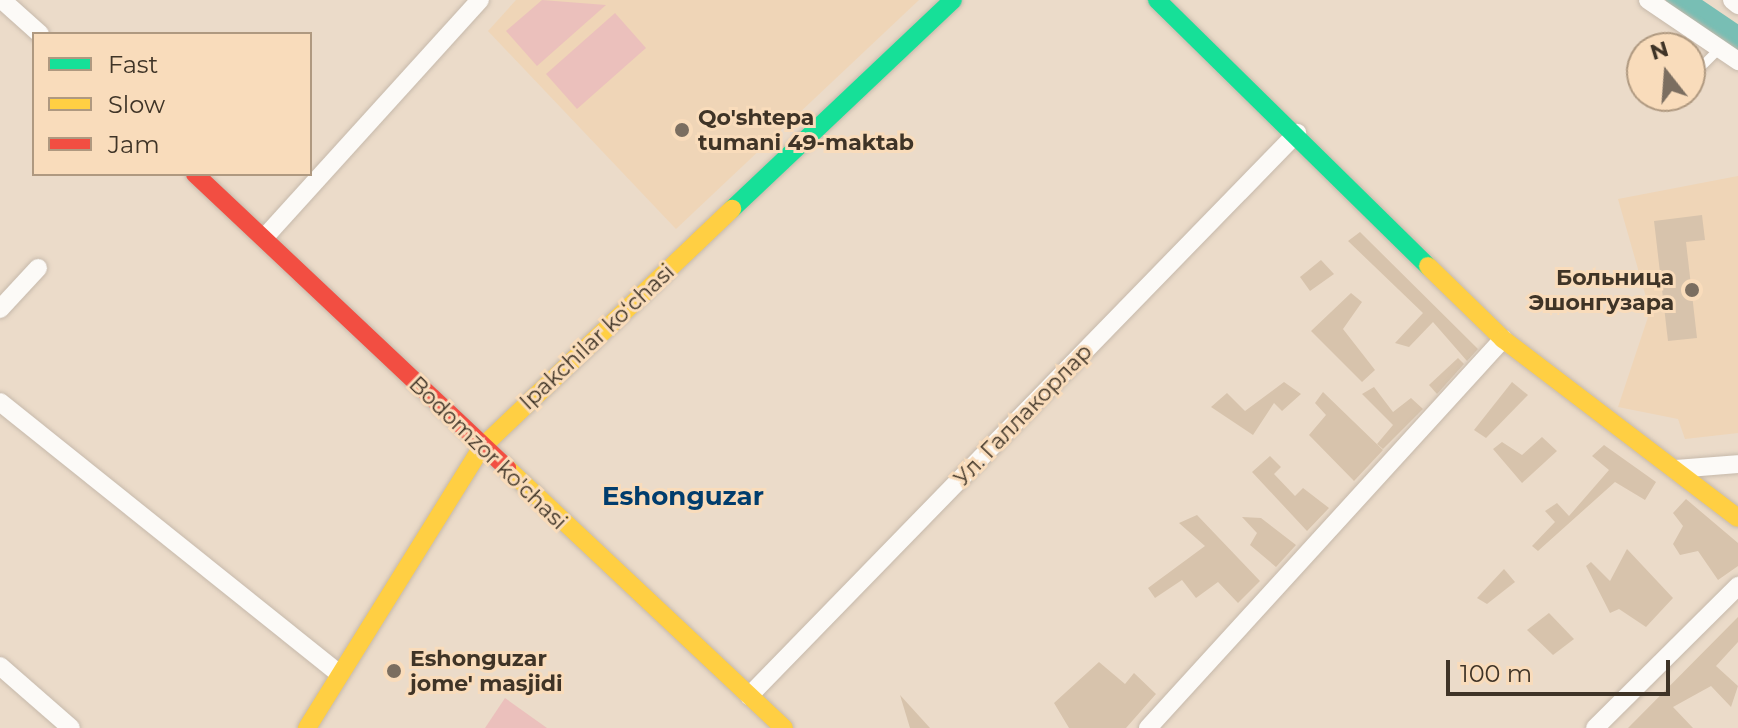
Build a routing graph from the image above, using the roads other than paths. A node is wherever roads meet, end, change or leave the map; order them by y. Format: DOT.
graph roads {
  1 [pos="2,0"];
  2 [pos="480,0"];
  3 [pos="953,0"];
  4 [pos="1157,0"];
  5 [pos="1648,0"];
  6 [pos="1732,0"];
  7 [pos="1738,5"];
  8 [pos="38,32"];
  9 [pos="1718,49"];
  10 [pos="1706,61"];
  11 [pos="1738,61"];
  12 [pos="1297,133"];
  13 [pos="197,176"];
  14 [pos="265,237"];
  15 [pos="38,268"];
  16 [pos="0,309"];
  17 [pos="1503,339"];
  18 [pos="0,402"];
  19 [pos="481,448"];
  20 [pos="1738,464"];
  21 [pos="1675,469"];
  22 [pos="1738,518"];
  23 [pos="1738,586"];
  24 [pos="0,666"];
  25 [pos="340,674"];
  26 [pos="749,696"];
  27 [pos="71,728"];
  28 [pos="307,728"];
  29 [pos="784,728"];
  30 [pos="1148,728"];
  31 [pos="1595,728"];
  1 -- 8 [label="street"];
  2 -- 14 [label="street"];
  3 -- 19 [label="street, Ipakchilar koʻchasi"];
  4 -- 12 [label="street"];
  5 -- 9 [label="street"];
  6 -- 7 [label="street"];
  9 -- 10 [label="lane"];
  9 -- 11 [label="street"];
  12 -- 17 [label="street"];
  12 -- 26 [label="street, Ул. Галлакорлар"];
  13 -- 14 [label="street, Bodomzor ko'chasi"];
  14 -- 19 [label="street, Bodomzor ko'chasi"];
  15 -- 16 [label="street"];
  17 -- 21 [label="street"];
  17 -- 30 [label="street"];
  18 -- 25 [label="street"];
  19 -- 25 [label="street, Ipakchilar koʻchasi"];
  19 -- 26 [label="street, Bodomzor ko'chasi"];
  20 -- 21 [label="street"];
  21 -- 22 [label="street"];
  23 -- 31 [label="street"];
  24 -- 27 [label="street"];
  25 -- 28 [label="street, Ipakchilar koʻchasi"];
  26 -- 29 [label="street, Bodomzor ko'chasi"];
}
